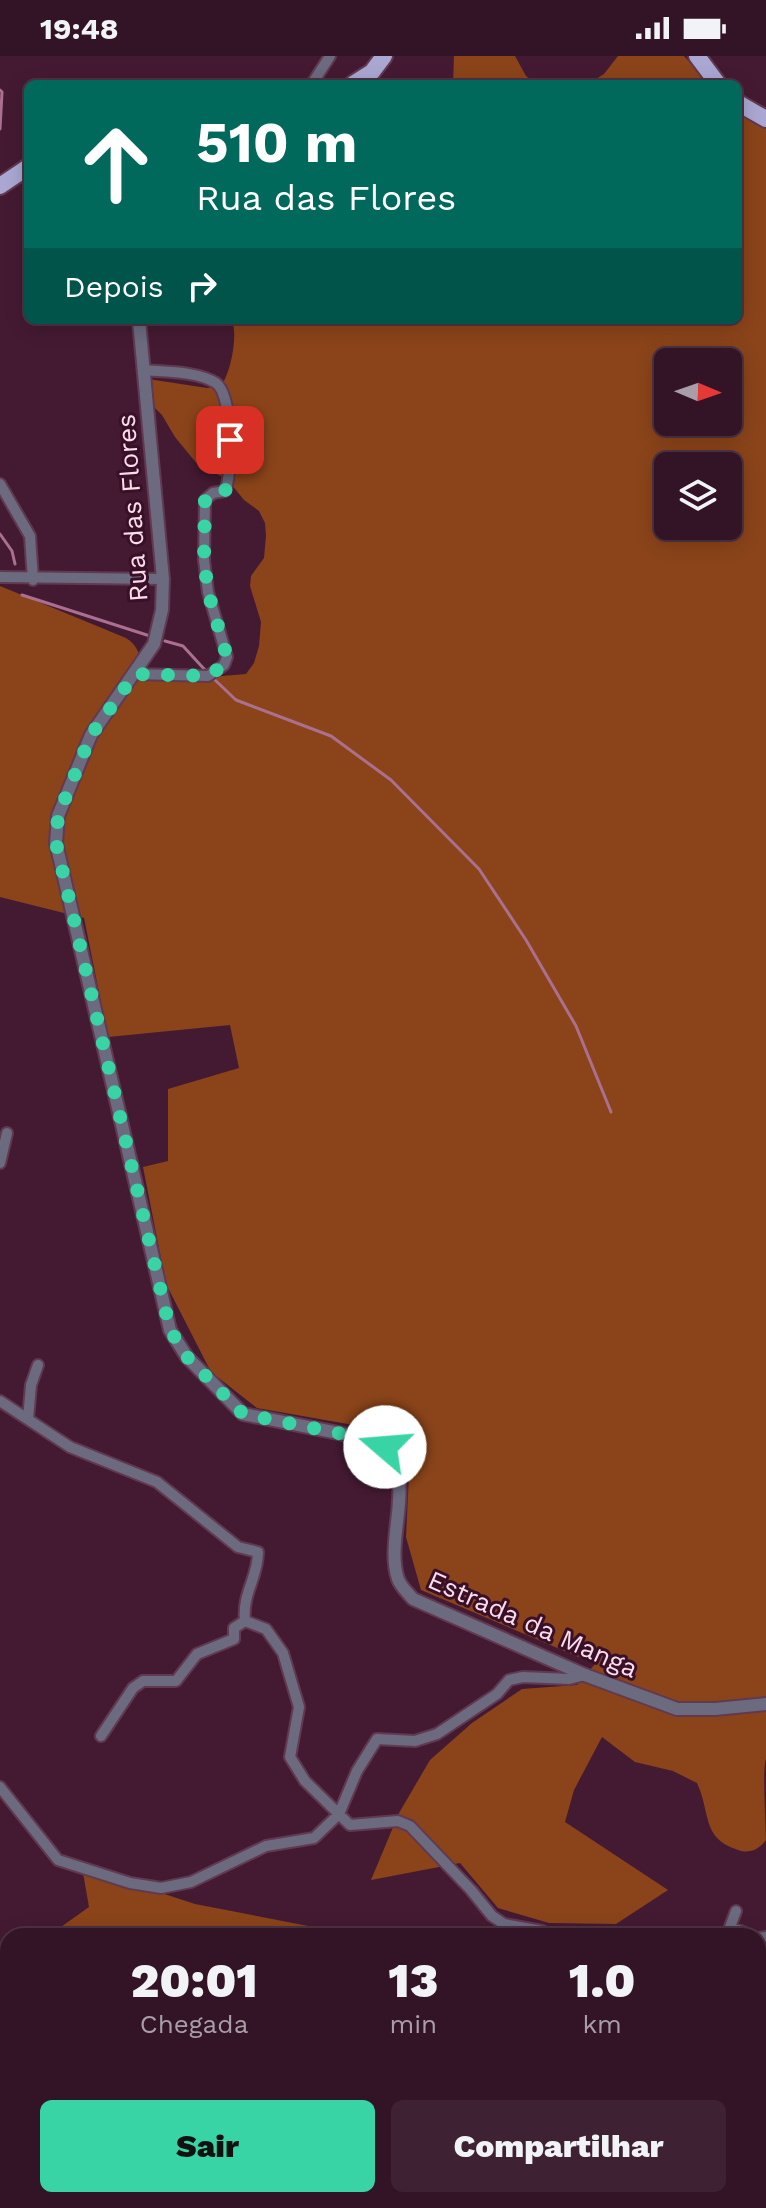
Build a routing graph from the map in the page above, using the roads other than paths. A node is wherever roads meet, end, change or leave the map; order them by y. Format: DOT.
graph roads {
  1 [pos="330,56"];
  2 [pos="384,56"];
  3 [pos="697,56"];
  4 [pos="315,80"];
  5 [pos="359,80"];
  6 [pos="715,80"];
  7 [pos="742,105"];
  8 [pos="766,119"];
  9 [pos="24,170"];
  10 [pos="0,186"];
  11 [pos="139,324"];
  12 [pos="143,370"];
  13 [pos="0,484"];
  14 [pos="0,577"];
  15 [pos="163,579"];
  16 [pos="33,580"];
  17 [pos="135,674"];
  18 [pos="81,951"];
  19 [pos="7,1133"];
  20 [pos="0,1163"];
  21 [pos="38,1365"];
  22 [pos="0,1401"];
  23 [pos="28,1419"];
  24 [pos="245,1621"];
  25 [pos="585,1675"];
  26 [pos="766,1704"];
  27 [pos="101,1736"];
  28 [pos="0,1787"];
  29 [pos="339,1814"];
  30 [pos="736,1911"];
  31 [pos="526,1928"];
  32 [pos="732,1928"];
  1 -- 4 [label="street"];
  2 -- 5 [label="main road"];
  3 -- 6 [label="main road"];
  7 -- 8 [label="main road"];
  9 -- 10 [label="main road"];
  11 -- 12 [label="street, Rua das Flores"];
  12 -- 15 [label="street, Rua das Flores"];
  12 -- 17 [label="street"];
  13 -- 16 [label="street"];
  14 -- 16 [label="street"];
  15 -- 16 [label="street"];
  15 -- 17 [label="street, Rua das Flores"];
  17 -- 18 [label="street, Rua das Flores"];
  18 -- 25 [label="street, Estrada da Manga"];
  19 -- 20 [label="street"];
  21 -- 23 [label="street"];
  22 -- 23 [label="street"];
  23 -- 24 [label="street"];
  24 -- 27 [label="street"];
  24 -- 29 [label="street"];
  25 -- 26 [label="street, Estrada da Manga"];
  25 -- 29 [label="street"];
  28 -- 29 [label="street"];
  29 -- 31 [label="street"];
  30 -- 32 [label="street"];
}
